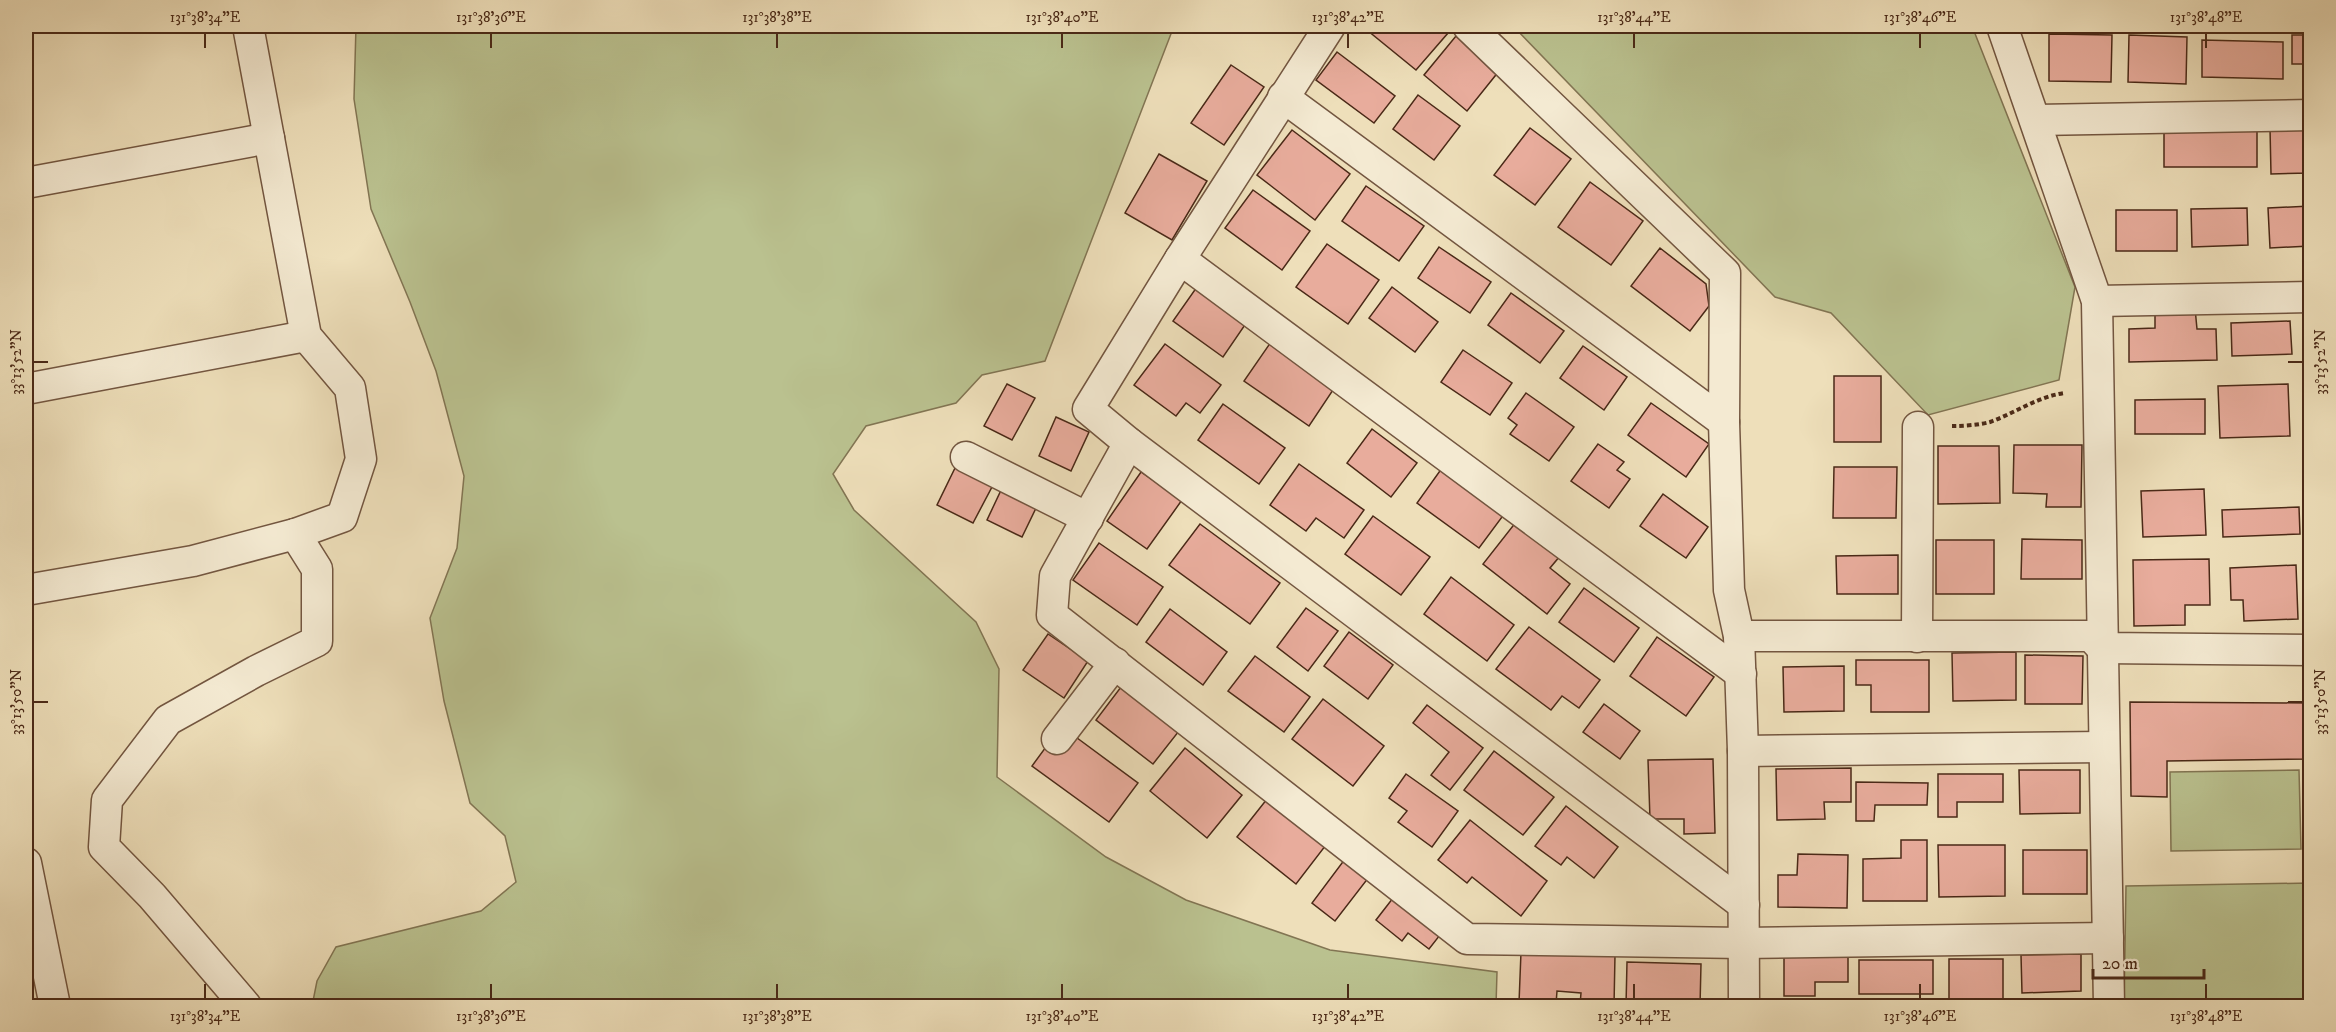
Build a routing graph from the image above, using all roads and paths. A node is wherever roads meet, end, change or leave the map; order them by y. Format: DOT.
graph roads {
  1 [pos="248,26"];
  2 [pos="1330,26"];
  3 [pos="1467,26"];
  4 [pos="2002,26"];
  5 [pos="1283,97"];
  6 [pos="2310,115"];
  7 [pos="2037,120"];
  8 [pos="269,138"];
  9 [pos="26,183"];
  10 [pos="1180,259"];
  11 [pos="2310,297"];
  12 [pos="2097,301"];
  13 [pos="306,336"];
  14 [pos="26,389"];
  15 [pos="2100,392"];
  16 [pos="1724,422"];
  17 [pos="1918,427"];
  18 [pos="1129,443"];
  19 [pos="966,457"];
  20 [pos="1088,518"];
  21 [pos="295,534"];
  22 [pos="26,590"];
  23 [pos="1739,636"];
  24 [pos="1917,637"];
  25 [pos="2102,648"];
  26 [pos="2310,650"];
  27 [pos="1115,663"];
  28 [pos="1741,674"];
  29 [pos="1057,739"];
  30 [pos="2104,747"];
  31 [pos="1743,751"];
  32 [pos="26,863"];
  33 [pos="1744,904"];
  34 [pos="2108,938"];
  35 [pos="1743,943"];
  36 [pos="55,1006"];
  37 [pos="246,1006"];
  38 [pos="1744,1006"];
  39 [pos="2109,1006"];
  1 -- 8 [label="street"];
  2 -- 5 [label="street"];
  3 -- 16 [label="street"];
  4 -- 7 [label="street"];
  5 -- 10 [label="street"];
  5 -- 16 [label="street"];
  6 -- 7 [label="street"];
  7 -- 12 [label="street"];
  8 -- 9 [label="street"];
  8 -- 13 [label="street"];
  10 -- 18 [label="street"];
  10 -- 28 [label="street"];
  11 -- 12 [label="street"];
  12 -- 15 [label="street"];
  13 -- 14 [label="street"];
  13 -- 21 [label="street"];
  15 -- 17 [label="path"];
  15 -- 25 [label="street"];
  16 -- 23 [label="street"];
  17 -- 24 [label="street"];
  18 -- 20 [label="street"];
  18 -- 33 [label="street"];
  19 -- 20 [label="street"];
  20 -- 27 [label="street"];
  21 -- 22 [label="street"];
  21 -- 37 [label="street"];
  23 -- 24 [label="street"];
  23 -- 28 [label="street"];
  24 -- 25 [label="street"];
  25 -- 26 [label="street"];
  25 -- 30 [label="street"];
  27 -- 29 [label="street"];
  27 -- 35 [label="street"];
  28 -- 31 [label="street"];
  30 -- 31 [label="street"];
  30 -- 34 [label="street"];
  31 -- 33 [label="street"];
  32 -- 36 [label="street"];
  33 -- 35 [label="street"];
  34 -- 35 [label="street"];
  34 -- 39 [label="street"];
  35 -- 38 [label="street"];
}
